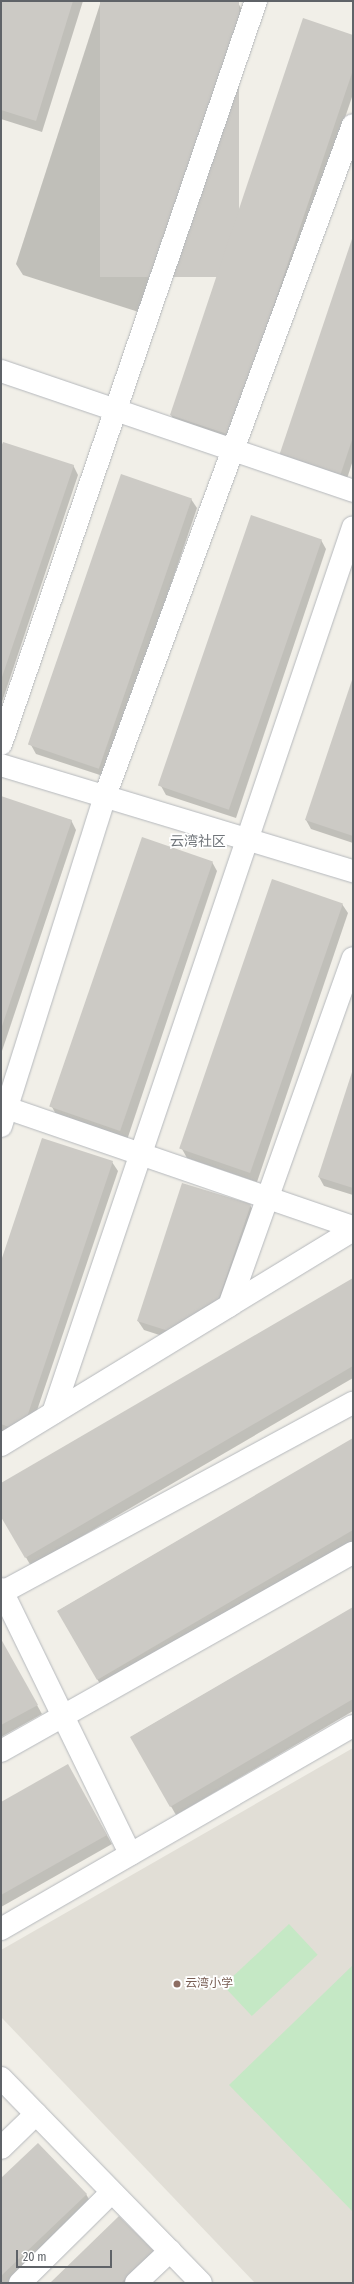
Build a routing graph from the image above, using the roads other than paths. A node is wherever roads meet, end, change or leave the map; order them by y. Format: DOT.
graph roads {
  1 [pos="256,1"];
  2 [pos="353,125"];
  3 [pos="1,371"];
  4 [pos="116,410"];
  5 [pos="234,450"];
  6 [pos="353,491"];
  7 [pos="353,527"];
  8 [pos="1,744"];
  9 [pos="1,765"];
  10 [pos="105,796"];
  11 [pos="247,839"];
  12 [pos="353,871"];
  13 [pos="353,958"];
  14 [pos="3,1113"];
  15 [pos="141,1154"];
  16 [pos="267,1198"];
  17 [pos="353,1229"];
  18 [pos="229,1306"];
  19 [pos="353,1403"];
  20 [pos="53,1413"];
  21 [pos="1,1445"];
  22 [pos="353,1553"];
  23 [pos="2,1591"];
  24 [pos="63,1716"];
  25 [pos="353,1726"];
  26 [pos="1,1750"];
  27 [pos="130,1854"];
  28 [pos="1,1929"];
  29 [pos="1,2078"];
  30 [pos="36,2114"];
  31 [pos="1,2148"];
  32 [pos="112,2192"];
  33 [pos="170,2251"];
  34 [pos="20,2283"];
  35 [pos="136,2283"];
  36 [pos="201,2283"];
  1 -- 4 [label="street"];
  2 -- 5 [label="street"];
  3 -- 4 [label="street"];
  4 -- 5 [label="street"];
  4 -- 8 [label="street"];
  5 -- 6 [label="street"];
  5 -- 10 [label="street"];
  7 -- 11 [label="street"];
  9 -- 10 [label="street"];
  10 -- 11 [label="street"];
  10 -- 14 [label="street"];
  11 -- 12 [label="street"];
  11 -- 15 [label="street"];
  13 -- 16 [label="street"];
  14 -- 15 [label="street"];
  15 -- 16 [label="street"];
  15 -- 20 [label="street"];
  16 -- 17 [label="street"];
  16 -- 18 [label="street"];
  17 -- 18 [label="street"];
  18 -- 20 [label="street"];
  19 -- 23 [label="street"];
  20 -- 21 [label="street"];
  22 -- 24 [label="street"];
  23 -- 24 [label="street"];
  24 -- 26 [label="street"];
  24 -- 27 [label="street"];
  25 -- 27 [label="street"];
  27 -- 28 [label="street"];
  29 -- 30 [label="street"];
  30 -- 31 [label="street"];
  30 -- 32 [label="street"];
  32 -- 33 [label="street"];
  32 -- 34 [label="street"];
  33 -- 35 [label="street"];
  33 -- 36 [label="street"];
}
